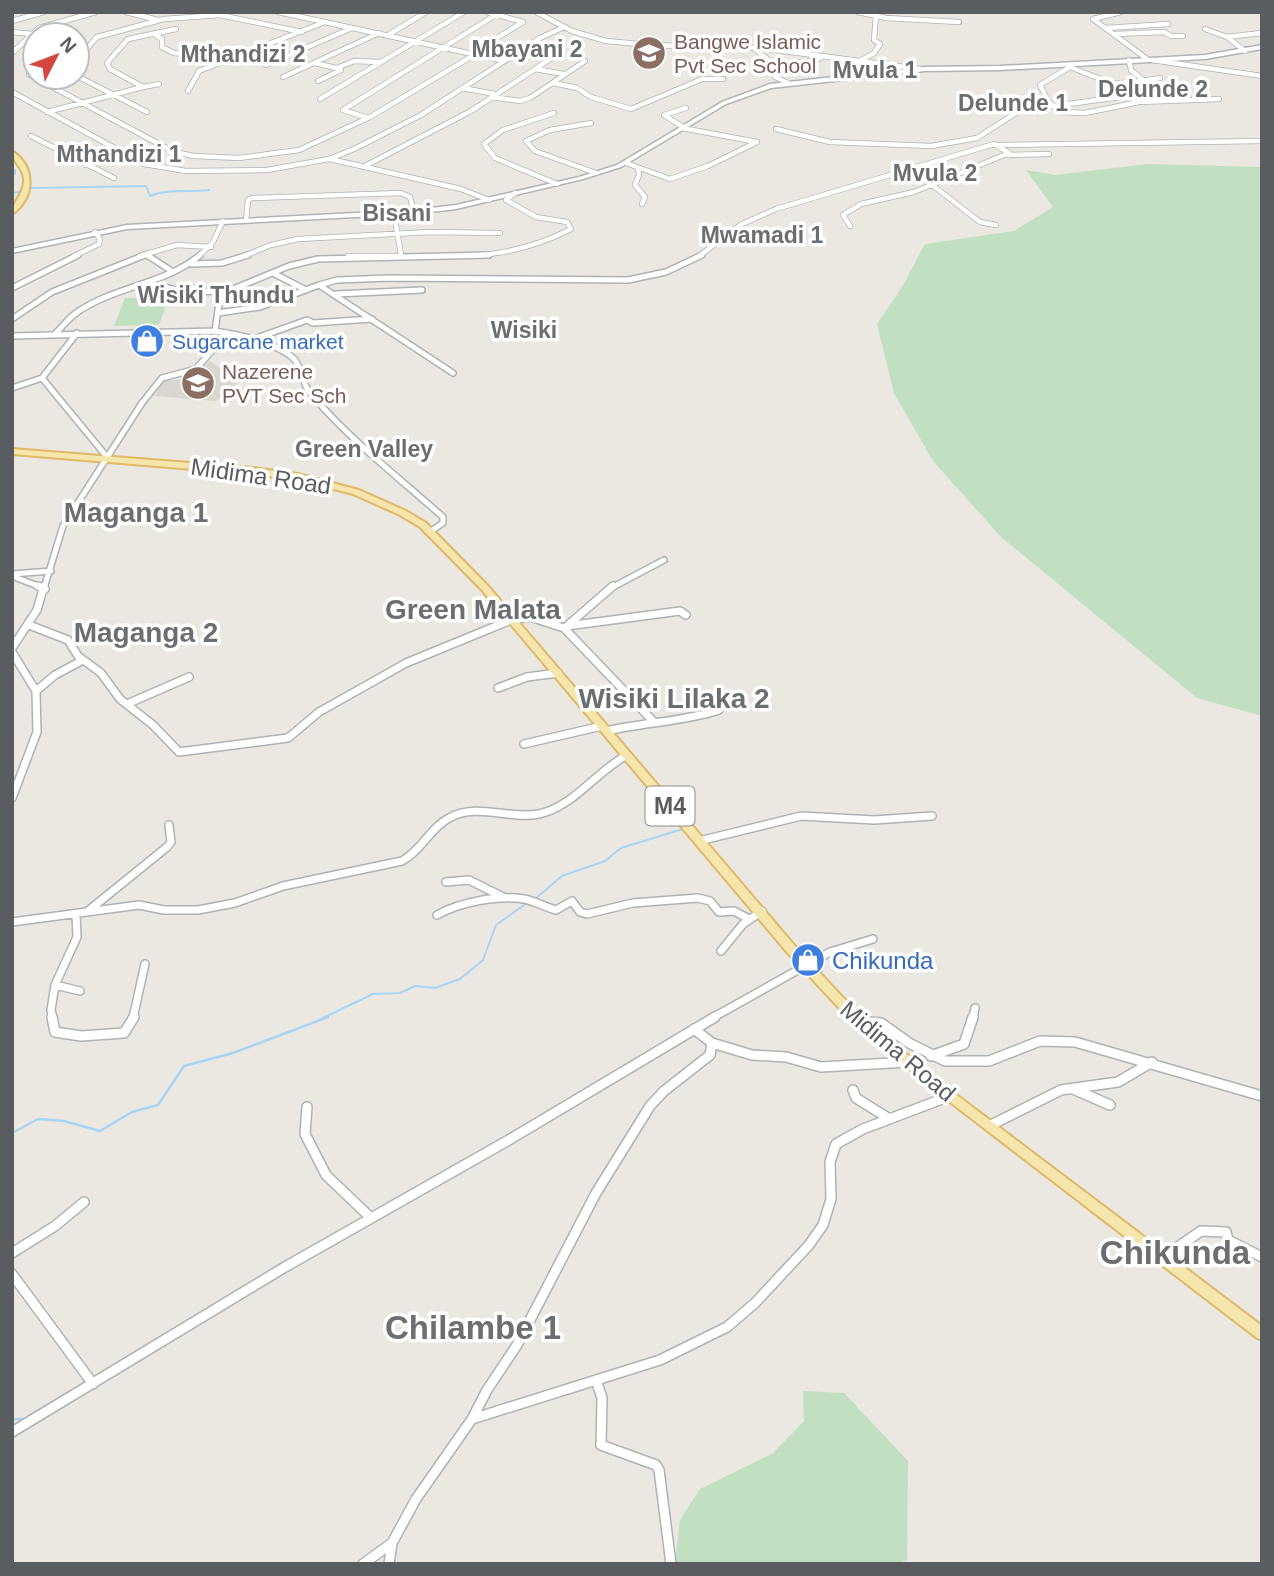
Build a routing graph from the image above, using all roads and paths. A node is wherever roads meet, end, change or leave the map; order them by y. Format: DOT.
graph roads {
  1 [pos="44,12"];
  2 [pos="96,12"];
  3 [pos="126,12"];
  4 [pos="278,12"];
  5 [pos="301,12"];
  6 [pos="426,12"];
  7 [pos="464,12"];
  8 [pos="486,12"];
  9 [pos="536,12"];
  10 [pos="858,12"];
  11 [pos="1121,12"];
  12 [pos="294,15"];
  13 [pos="497,15"];
  14 [pos="876,16"];
  15 [pos="158,20"];
  16 [pos="12,21"];
  17 [pos="61,21"];
  18 [pos="326,22"];
  19 [pos="959,22"];
  20 [pos="1168,24"];
  21 [pos="353,27"];
  22 [pos="564,27"];
  23 [pos="1105,28"];
  24 [pos="176,29"];
  25 [pos="1205,29"];
  26 [pos="302,32"];
  27 [pos="153,33"];
  28 [pos="380,33"];
  29 [pos="1262,33"];
  30 [pos="1115,34"];
  31 [pos="388,35"];
  32 [pos="1184,36"];
  33 [pos="1226,37"];
  34 [pos="416,41"];
  35 [pos="91,44"];
  36 [pos="12,45"];
  37 [pos="20,46"];
  38 [pos="526,47"];
  39 [pos="751,47"];
  40 [pos="1262,47"];
  41 [pos="444,48"];
  42 [pos="1245,51"];
  43 [pos="12,53"];
  44 [pos="473,54"];
  45 [pos="800,54"];
  46 [pos="193,55"];
  47 [pos="823,56"];
  48 [pos="1149,59"];
  49 [pos="1129,60"];
  50 [pos="505,61"];
  51 [pos="585,61"];
  52 [pos="860,61"];
  53 [pos="315,62"];
  54 [pos="380,62"];
  55 [pos="789,63"];
  56 [pos="266,65"];
  57 [pos="774,65"];
  58 [pos="1068,65"];
  59 [pos="337,68"];
  60 [pos="534,69"];
  61 [pos="925,69"];
  62 [pos="564,74"];
  63 [pos="1262,76"];
  64 [pos="283,77"];
  65 [pos="1160,78"];
  66 [pos="723,79"];
  67 [pos="318,81"];
  68 [pos="1141,81"];
  69 [pos="91,83"];
  70 [pos="159,83"];
  71 [pos="552,83"];
  72 [pos="788,83"];
  73 [pos="1109,83"];
  74 [pos="143,87"];
  75 [pos="461,88"];
  76 [pos="1159,88"];
  77 [pos="59,91"];
  78 [pos="187,91"];
  79 [pos="12,92"];
  80 [pos="115,94"];
  81 [pos="493,96"];
  82 [pos="1129,96"];
  83 [pos="320,99"];
  84 [pos="1219,99"];
  85 [pos="1139,102"];
  86 [pos="81,103"];
  87 [pos="1052,106"];
  88 [pos="686,108"];
  89 [pos="46,112"];
  90 [pos="146,112"];
  91 [pos="554,113"];
  92 [pos="368,118"];
  93 [pos="591,123"];
  94 [pos="683,127"];
  95 [pos="776,129"];
  96 [pos="32,136"];
  97 [pos="982,136"];
  98 [pos="1262,141"];
  99 [pos="995,144"];
  100 [pos="12,153"];
  101 [pos="1049,154"];
  102 [pos="1006,155"];
  103 [pos="126,156"];
  104 [pos="329,159"];
  105 [pos="626,163"];
  106 [pos="85,166"];
  107 [pos="363,167"];
  108 [pos="638,168"];
  109 [pos="596,173"];
  110 [pos="114,178"];
  111 [pos="557,184"];
  112 [pos="931,184"];
  113 [pos="516,193"];
  114 [pos="25,197"];
  115 [pos="12,198"];
  116 [pos="489,200"];
  117 [pos="642,204"];
  118 [pos="12,212"];
  119 [pos="414,212"];
  120 [pos="394,214"];
  121 [pos="246,220"];
  122 [pos="223,221"];
  123 [pos="996,225"];
  124 [pos="850,226"];
  125 [pos="95,232"];
  126 [pos="500,233"];
  127 [pos="398,234"];
  128 [pos="211,247"];
  129 [pos="12,251"];
  130 [pos="146,254"];
  131 [pos="401,255"];
  132 [pos="191,264"];
  133 [pos="173,272"];
  134 [pos="273,273"];
  135 [pos="146,283"];
  136 [pos="319,285"];
  137 [pos="12,288"];
  138 [pos="227,290"];
  139 [pos="306,290"];
  140 [pos="422,290"];
  141 [pos="205,292"];
  142 [pos="335,294"];
  143 [pos="219,302"];
  144 [pos="218,313"];
  145 [pos="373,318"];
  146 [pos="12,319"];
  147 [pos="215,331"];
  148 [pos="77,333"];
  149 [pos="227,333"];
  150 [pos="55,334"];
  151 [pos="12,336"];
  152 [pos="251,340"];
  153 [pos="453,373"];
  154 [pos="42,378"];
  155 [pos="12,388"];
  156 [pos="12,451"];
  157 [pos="107,458"];
  158 [pos="431,531"];
  159 [pos="664,560"];
  160 [pos="51,571"];
  161 [pos="12,575"];
  162 [pos="45,589"];
  163 [pos="686,615"];
  164 [pos="511,620"];
  165 [pos="29,625"];
  166 [pos="565,627"];
  167 [pos="12,650"];
  168 [pos="83,660"];
  169 [pos="558,673"];
  170 [pos="189,677"];
  171 [pos="498,688"];
  172 [pos="36,691"];
  173 [pos="127,704"];
  174 [pos="719,710"];
  175 [pos="653,721"];
  176 [pos="604,729"];
  177 [pos="524,744"];
  178 [pos="627,755"];
  179 [pos="12,797"];
  180 [pos="932,816"];
  181 [pos="169,825"];
  182 [pos="699,841"];
  183 [pos="446,882"];
  184 [pos="505,898"];
  185 [pos="87,911"];
  186 [pos="762,911"];
  187 [pos="76,914"];
  188 [pos="437,915"];
  189 [pos="749,919"];
  190 [pos="12,922"];
  191 [pos="873,939"];
  192 [pos="721,951"];
  193 [pos="145,964"];
  194 [pos="807,966"];
  195 [pos="55,985"];
  196 [pos="80,990"];
  197 [pos="975,1008"];
  198 [pos="858,1021"];
  199 [pos="694,1030"];
  200 [pos="712,1042"];
  201 [pos="931,1056"];
  202 [pos="908,1062"];
  203 [pos="1152,1062"];
  204 [pos="1069,1087"];
  205 [pos="853,1090"];
  206 [pos="950,1096"];
  207 [pos="1262,1096"];
  208 [pos="1110,1105"];
  209 [pos="307,1107"];
  210 [pos="889,1119"];
  211 [pos="989,1126"];
  212 [pos="84,1202"];
  213 [pos="371,1218"];
  214 [pos="12,1253"];
  215 [pos="1262,1257"];
  216 [pos="1162,1258"];
  217 [pos="12,1274"];
  218 [pos="1262,1334"];
  219 [pos="596,1380"];
  220 [pos="93,1384"];
  221 [pos="471,1419"];
  222 [pos="12,1432"];
  223 [pos="393,1543"];
  224 [pos="363,1564"];
  225 [pos="389,1564"];
  226 [pos="671,1564"];
  1 -- 16 [label="street"];
  2 -- 17 [label="street"];
  3 -- 15 [label="street"];
  4 -- 12 [label="street"];
  5 -- 12 [label="street"];
  6 -- 31 [label="street"];
  7 -- 34 [label="street"];
  8 -- 13 [label="street"];
  9 -- 22 [label="street"];
  10 -- 14 [label="street"];
  11 -- 23 [label="street"];
  12 -- 18 [label="street"];
  13 -- 41 [label="street"];
  13 -- 44 [label="street"];
  14 -- 19 [label="street"];
  14 -- 52 [label="street"];
  15 -- 26 [label="street"];
  15 -- 35 [label="street"];
  18 -- 21 [label="street"];
  18 -- 26 [label="street"];
  20 -- 23 [label="street"];
  21 -- 28 [label="street"];
  21 -- 56 [label="street"];
  22 -- 38 [label="street"];
  22 -- 39 [label="street"];
  23 -- 30 [label="street"];
  24 -- 27 [label="street"];
  25 -- 33 [label="street"];
  26 -- 78 [label="street"];
  27 -- 46 [label="street"];
  27 -- 74 [label="street"];
  28 -- 31 [label="street"];
  28 -- 53 [label="street"];
  29 -- 33 [label="street"];
  30 -- 32 [label="street"];
  30 -- 48 [label="street"];
  31 -- 34 [label="street"];
  33 -- 42 [label="street"];
  34 -- 41 [label="street"];
  34 -- 54 [label="street"];
  36 -- 37 [label="street"];
  37 -- 43 [label="street"];
  38 -- 50 [label="street"];
  38 -- 60 [label="street"];
  39 -- 45 [label="street"];
  39 -- 57 [label="street"];
  40 -- 42 [label="street"];
  41 -- 44 [label="street"];
  41 -- 92 [label="street"];
  42 -- 48 [label="street"];
  44 -- 50 [label="street"];
  44 -- 92 [label="street"];
  45 -- 47 [label="street"];
  45 -- 55 [label="street"];
  47 -- 52 [label="street"];
  47 -- 55 [label="street"];
  48 -- 49 [label="street"];
  48 -- 63 [label="street"];
  49 -- 58 [label="street"];
  49 -- 68 [label="street"];
  50 -- 75 [label="street"];
  51 -- 62 [label="street"];
  52 -- 61 [label="street"];
  53 -- 59 [label="street"];
  53 -- 64 [label="street"];
  54 -- 59 [label="street"];
  54 -- 83 [label="street"];
  55 -- 57 [label="street"];
  57 -- 72 [label="street"];
  58 -- 61 [label="street"];
  58 -- 73 [label="street"];
  58 -- 87 [label="street"];
  59 -- 67 [label="street"];
  60 -- 62 [label="street"];
  60 -- 81 [label="street"];
  61 -- 72 [label="street"];
  62 -- 71 [label="street"];
  65 -- 68 [label="street"];
  66 -- 71 [label="street"];
  68 -- 73 [label="street"];
  68 -- 76 [label="street"];
  69 -- 80 [label="street"];
  70 -- 74 [label="street"];
  71 -- 81 [label="street"];
  72 -- 94 [label="street"];
  73 -- 82 [label="street"];
  74 -- 80 [label="street"];
  75 -- 81 [label="street"];
  75 -- 104 [label="street"];
  77 -- 86 [label="street"];
  79 -- 89 [label="street"];
  80 -- 86 [label="street"];
  80 -- 90 [label="street"];
  81 -- 107 [label="street"];
  82 -- 85 [label="street"];
  82 -- 87 [label="street"];
  84 -- 85 [label="street"];
  85 -- 87 [label="street"];
  86 -- 89 [label="street"];
  86 -- 92 [label="street"];
  87 -- 97 [label="street"];
  88 -- 94 [label="street"];
  89 -- 103 [label="street"];
  91 -- 111 [label="street"];
  93 -- 109 [label="street"];
  94 -- 105 [label="street"];
  94 -- 108 [label="street"];
  95 -- 97 [label="street"];
  96 -- 106 [label="street"];
  97 -- 99 [label="street"];
  98 -- 99 [label="street"];
  99 -- 102 [label="street"];
  99 -- 136 [label="street"];
  100 -- 114 [label="main road"];
  101 -- 102 [label="street"];
  102 -- 112 [label="street"];
  103 -- 104 [label="street"];
  103 -- 106 [label="street"];
  104 -- 107 [label="street"];
  105 -- 108 [label="street"];
  105 -- 109 [label="street"];
  106 -- 110 [label="street"];
  107 -- 116 [label="street"];
  108 -- 117 [label="street"];
  109 -- 111 [label="street"];
  111 -- 113 [label="street"];
  112 -- 123 [label="street"];
  112 -- 124 [label="street"];
  113 -- 116 [label="street"];
  113 -- 131 [label="street"];
  114 -- 115 [label="street"];
  114 -- 118 [label="main road"];
  116 -- 119 [label="street"];
  119 -- 120 [label="street"];
  119 -- 121 [label="street"];
  120 -- 121 [label="street"];
  120 -- 127 [label="street"];
  121 -- 122 [label="street"];
  122 -- 125 [label="street"];
  122 -- 128 [label="street"];
  125 -- 129 [label="street"];
  125 -- 137 [label="street"];
  126 -- 127 [label="street"];
  127 -- 131 [label="street"];
  127 -- 132 [label="street"];
  128 -- 130 [label="street"];
  128 -- 132 [label="street"];
  130 -- 133 [label="street"];
  130 -- 146 [label="street"];
  131 -- 134 [label="street"];
  132 -- 133 [label="street"];
  133 -- 135 [label="street"];
  134 -- 138 [label="street"];
  134 -- 139 [label="street"];
  135 -- 141 [label="street"];
  135 -- 150 [label="street"];
  136 -- 139 [label="street"];
  136 -- 142 [label="street"];
  138 -- 141 [label="street"];
  138 -- 143 [label="street"];
  139 -- 144 [label="street"];
  140 -- 142 [label="street"];
  141 -- 143 [label="street"];
  142 -- 145 [label="street"];
  143 -- 144 [label="street"];
  144 -- 147 [label="street"];
  145 -- 152 [label="street"];
  145 -- 153 [label="street"];
  147 -- 148 [label="street"];
  147 -- 149 [label="street"];
  148 -- 150 [label="street"];
  148 -- 154 [label="street"];
  149 -- 152 [label="street"];
  149 -- 157 [label="street"];
  150 -- 151 [label="street"];
  152 -- 158 [label="street"];
  154 -- 155 [label="street"];
  154 -- 157 [label="street"];
  156 -- 157 [label="main road, Midima Road / M4"];
  157 -- 158 [label="main road, Midima Road / M4"];
  157 -- 160 [label="street"];
  158 -- 164 [label="main road, Midima Road / M4"];
  159 -- 166 [label="street"];
  160 -- 161 [label="street"];
  160 -- 162 [label="street"];
  161 -- 162 [label="street"];
  162 -- 165 [label="street"];
  163 -- 166 [label="street"];
  164 -- 166 [label="street"];
  164 -- 169 [label="main road, Midima Road / M4"];
  164 -- 173 [label="street"];
  165 -- 167 [label="street"];
  165 -- 168 [label="street"];
  166 -- 175 [label="street"];
  167 -- 172 [label="street"];
  168 -- 172 [label="street"];
  168 -- 173 [label="street"];
  169 -- 171 [label="street"];
  169 -- 176 [label="main road, Midima Road / M4"];
  170 -- 173 [label="street"];
  172 -- 179 [label="street"];
  174 -- 175 [label="street"];
  175 -- 176 [label="street"];
  176 -- 177 [label="street"];
  176 -- 178 [label="main road, Midima Road / M4"];
  178 -- 182 [label="main road, Midima Road / M4"];
  178 -- 185 [label="street"];
  180 -- 182 [label="street"];
  181 -- 185 [label="street"];
  182 -- 186 [label="main road, Midima Road / M4"];
  183 -- 184 [label="street"];
  184 -- 188 [label="street"];
  184 -- 189 [label="street"];
  185 -- 187 [label="street"];
  186 -- 189 [label="street"];
  186 -- 194 [label="main road, Midima Road / M4"];
  187 -- 190 [label="street"];
  187 -- 195 [label="street"];
  189 -- 192 [label="street"];
  191 -- 194 [label="street"];
  193 -- 195 [label="street"];
  194 -- 198 [label="main road, Midima Road / M4"];
  194 -- 199 [label="street"];
  195 -- 196 [label="street"];
  197 -- 201 [label="street"];
  198 -- 201 [label="street"];
  198 -- 202 [label="main road, Midima Road / M4"];
  199 -- 200 [label="street"];
  199 -- 213 [label="street"];
  200 -- 202 [label="street"];
  200 -- 221 [label="street"];
  201 -- 203 [label="street"];
  202 -- 206 [label="main road, Midima Road / M4"];
  203 -- 204 [label="street"];
  203 -- 207 [label="street"];
  204 -- 208 [label="street"];
  204 -- 211 [label="street"];
  205 -- 210 [label="street"];
  206 -- 210 [label="street"];
  206 -- 211 [label="main road, Midima Road / M4"];
  209 -- 213 [label="street"];
  210 -- 219 [label="street"];
  211 -- 216 [label="main road, Midima Road / M4"];
  212 -- 214 [label="street"];
  213 -- 220 [label="street"];
  215 -- 216 [label="street"];
  216 -- 218 [label="main road, Midima Road / M4"];
  217 -- 220 [label="street"];
  219 -- 221 [label="street"];
  219 -- 226 [label="street"];
  220 -- 222 [label="street"];
  221 -- 223 [label="street"];
  223 -- 224 [label="street"];
  223 -- 225 [label="street"];
}
